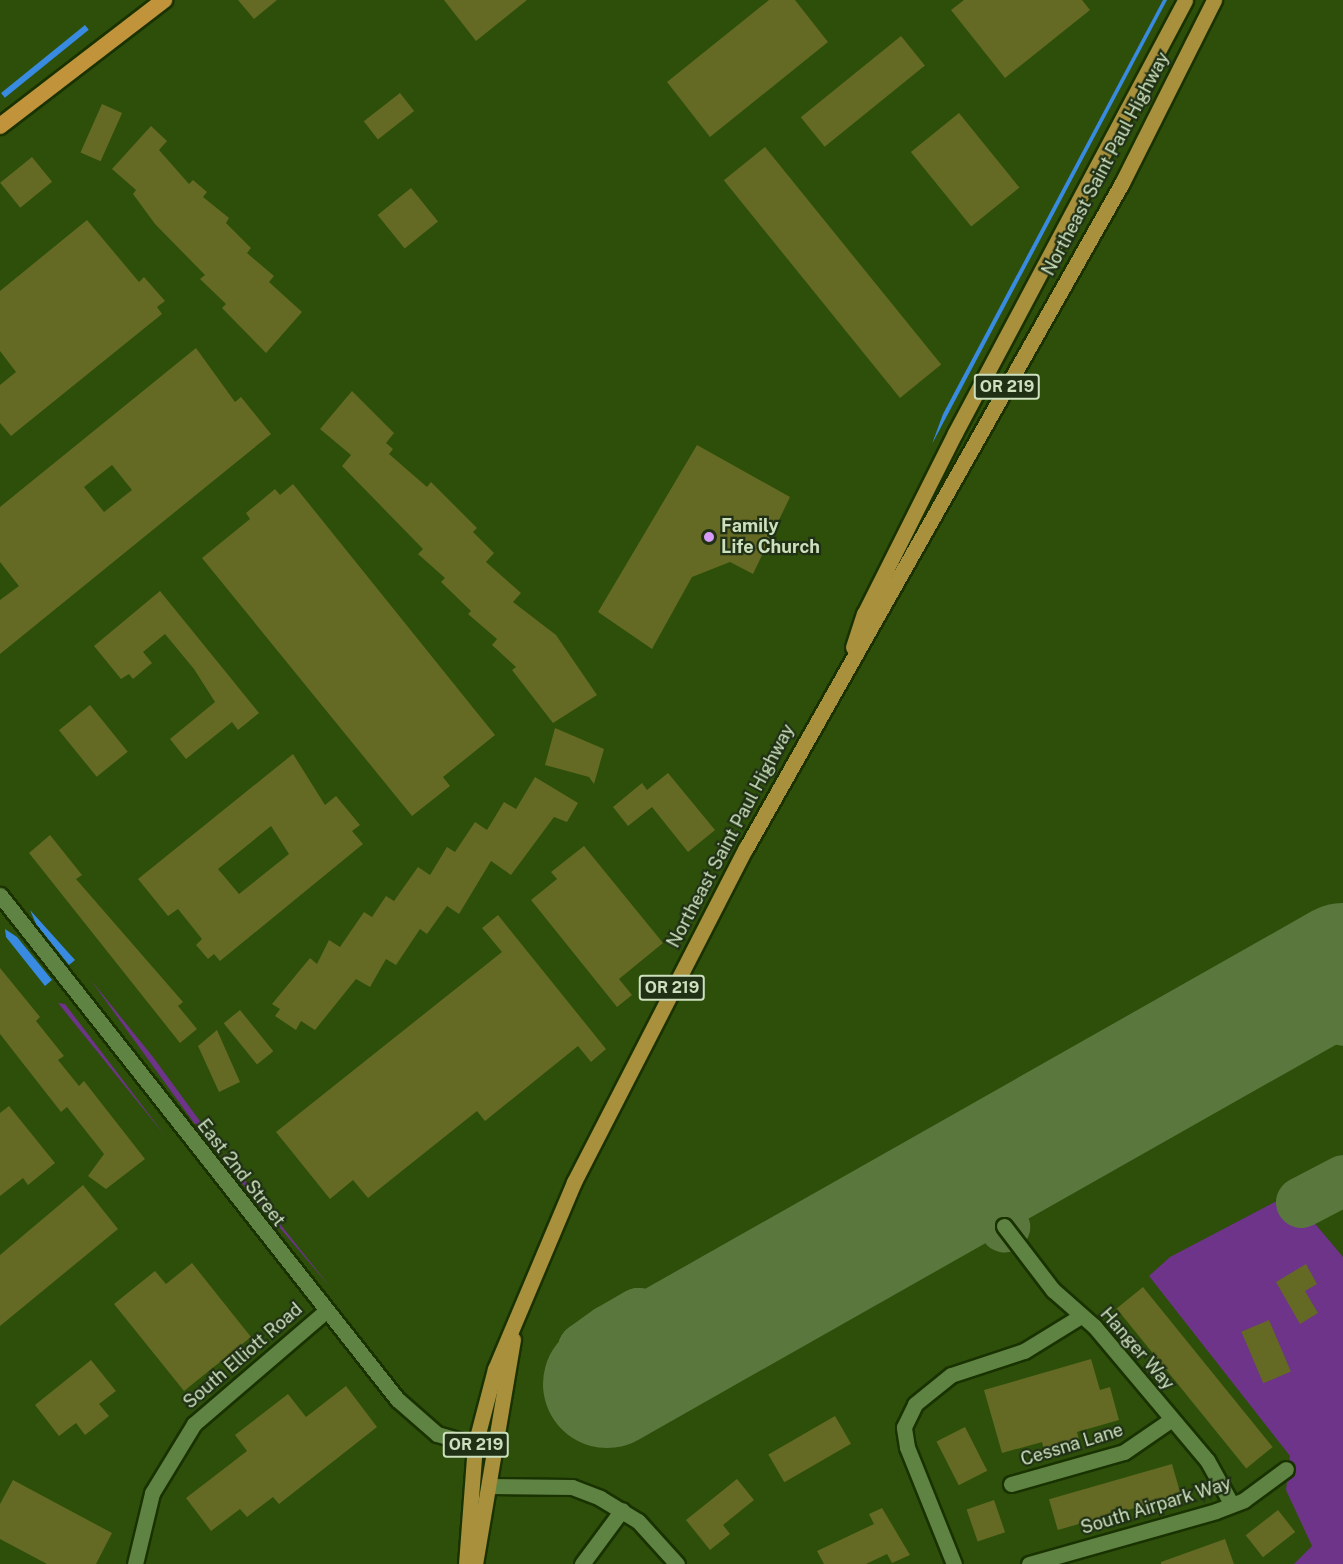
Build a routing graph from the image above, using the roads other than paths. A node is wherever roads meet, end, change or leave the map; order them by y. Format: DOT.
graph roads {
  1 [pos="164,0"];
  2 [pos="1185,0"];
  3 [pos="1214,0"];
  4 [pos="0,126"];
  5 [pos="851,656"];
  6 [pos="0,895"];
  7 [pos="1004,1226"];
  8 [pos="326,1311"];
  9 [pos="1081,1316"];
  10 [pos="514,1331"];
  11 [pos="1172,1419"];
  12 [pos="476,1445"];
  13 [pos="1286,1469"];
  14 [pos="1011,1484"];
  15 [pos="489,1486"];
  16 [pos="1232,1505"];
  17 [pos="622,1510"];
  18 [pos="135,1564"];
  19 [pos="466,1564"];
  20 [pos="475,1564"];
  21 [pos="582,1564"];
  22 [pos="676,1564"];
  23 [pos="954,1564"];
  24 [pos="1029,1564"];
  1 -- 4 [label="highway"];
  2 -- 5 [label="main road, Northeast Saint Paul Highway / OR 219"];
  3 -- 5 [label="main road, Northeast Saint Paul Highway / OR 219"];
  5 -- 10 [label="main road, Northeast Saint Paul Highway / OR 219"];
  6 -- 8 [label="street, East 2nd Street"];
  7 -- 9 [label="street, Hanger Way"];
  8 -- 12 [label="street, East 2nd Street"];
  8 -- 18 [label="street, South Elliott Road"];
  9 -- 11 [label="street, Hanger Way"];
  9 -- 23 [label="street"];
  10 -- 12 [label="main road, OR 219"];
  10 -- 15 [label="main road, OR 219"];
  11 -- 14 [label="street, Cessna Lane"];
  11 -- 16 [label="street, Hanger Way"];
  12 -- 19 [label="main road, OR 219"];
  13 -- 16 [label="street, South Airpark Way"];
  15 -- 17 [label="street"];
  15 -- 20 [label="main road, OR 219"];
  16 -- 24 [label="street, South Airpark Way"];
  17 -- 21 [label="street"];
  17 -- 22 [label="street"];
}
